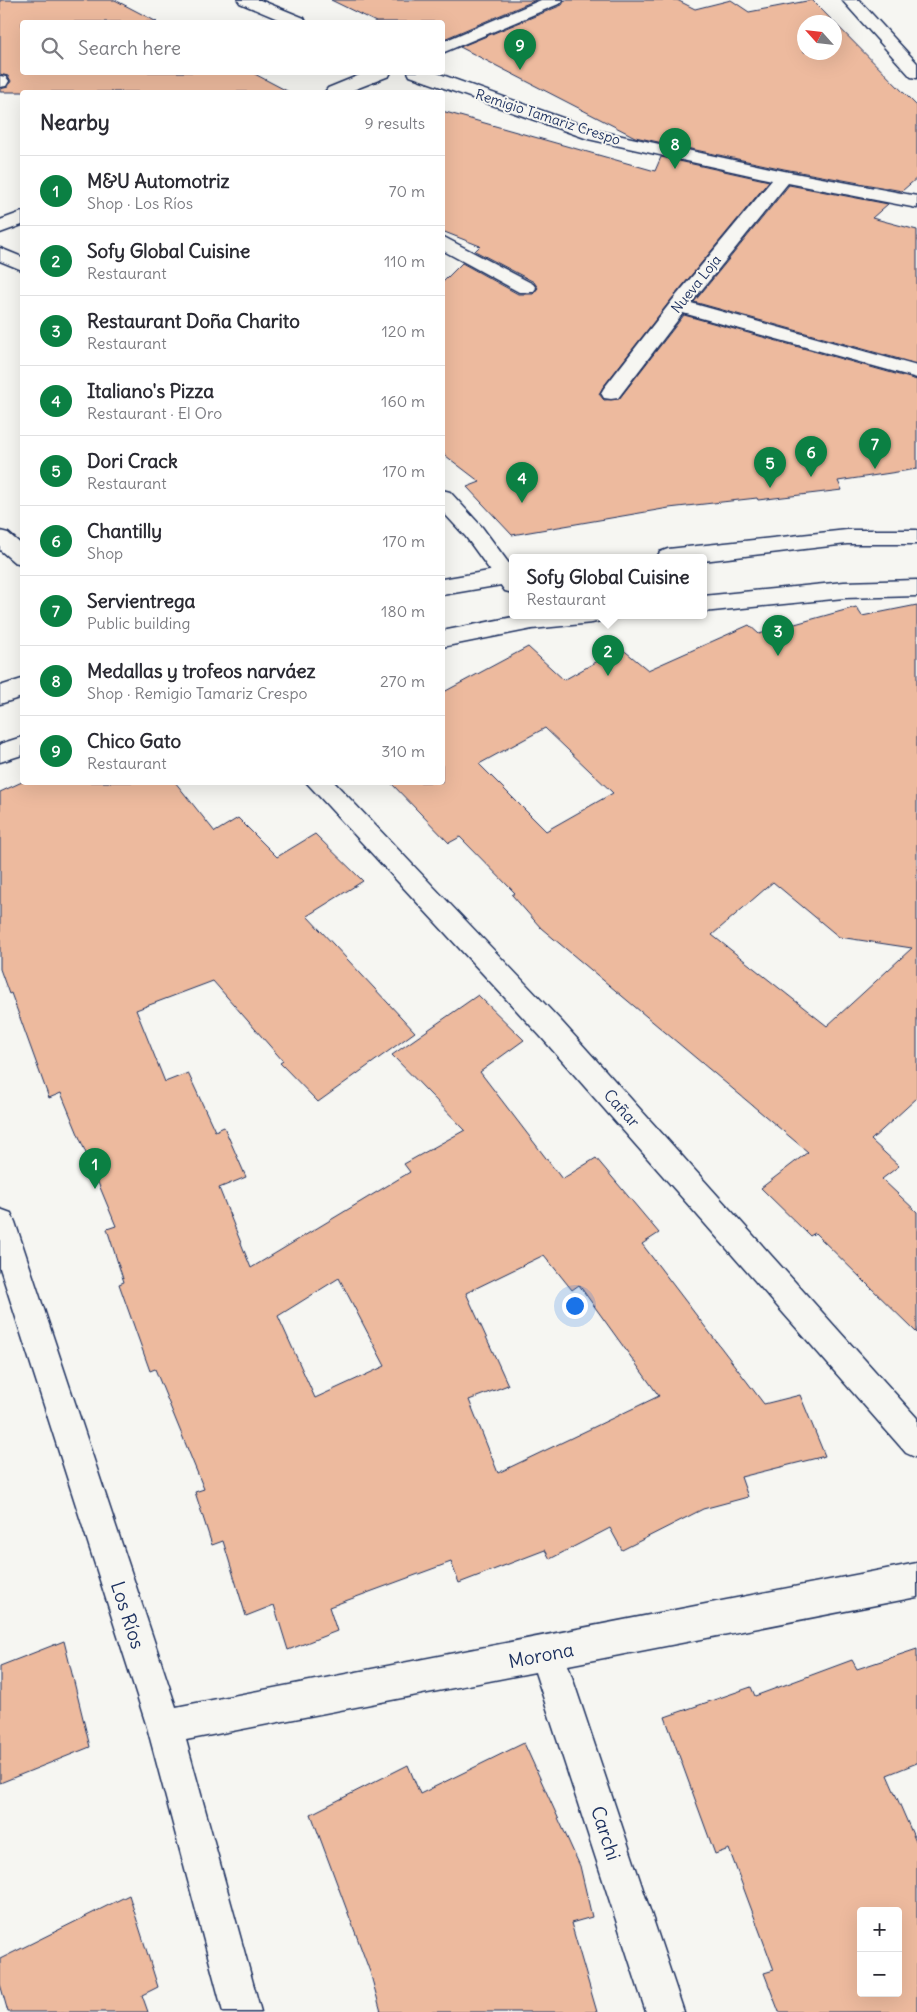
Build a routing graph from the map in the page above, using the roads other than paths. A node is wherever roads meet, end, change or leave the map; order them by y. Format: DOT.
graph roads {
  1 [pos="246,0"];
  2 [pos="555,0"];
  3 [pos="850,0"];
  4 [pos="293,20"];
  5 [pos="445,47"];
  6 [pos="917,74"];
  7 [pos="376,75"];
  8 [pos="424,75"];
  9 [pos="339,90"];
  10 [pos="784,177"];
  11 [pos="917,202"];
  12 [pos="20,219"];
  13 [pos="0,227"];
  14 [pos="447,250"];
  15 [pos="0,254"];
  16 [pos="20,263"];
  17 [pos="526,288"];
  18 [pos="678,306"];
  19 [pos="917,372"];
  20 [pos="611,394"];
  21 [pos="445,501"];
  22 [pos="917,537"];
  23 [pos="0,538"];
  24 [pos="695,554"];
  25 [pos="20,555"];
  26 [pos="509,576"];
  27 [pos="509,578"];
  28 [pos="445,587"];
  29 [pos="917,588"];
  30 [pos="707,604"];
  31 [pos="526,619"];
  32 [pos="445,637"];
  33 [pos="20,689"];
  34 [pos="0,695"];
  35 [pos="20,747"];
  36 [pos="0,753"];
  37 [pos="321,785"];
  38 [pos="1,1230"];
  39 [pos="917,1442"];
  40 [pos="917,1580"];
  41 [pos="547,1654"];
  42 [pos="165,1727"];
  43 [pos="242,2012"];
  44 [pos="665,2012"];
  1 -- 4 [label="street"];
  2 -- 5 [label="street"];
  3 -- 6 [label="street"];
  7 -- 9 [label="street"];
  8 -- 10 [label="street, Remigio Tamariz Crespo"];
  10 -- 11 [label="street, Remigio Tamariz Crespo"];
  10 -- 18 [label="street, Nueva Loja"];
  12 -- 13 [label="street"];
  14 -- 17 [label="street"];
  15 -- 16 [label="street"];
  18 -- 19 [label="street"];
  18 -- 20 [label="street, Nueva Loja"];
  21 -- 26 [label="street"];
  22 -- 24 [label="street"];
  23 -- 25 [label="street"];
  27 -- 28 [label="street"];
  29 -- 30 [label="street"];
  31 -- 32 [label="street"];
  33 -- 34 [label="street"];
  35 -- 36 [label="street"];
  37 -- 39 [label="street, Cañar"];
  38 -- 42 [label="street, Los Ríos"];
  40 -- 41 [label="street, Morona"];
  41 -- 42 [label="street, Morona"];
  41 -- 44 [label="street, Carchi"];
  42 -- 43 [label="street, Los Ríos"];
}
